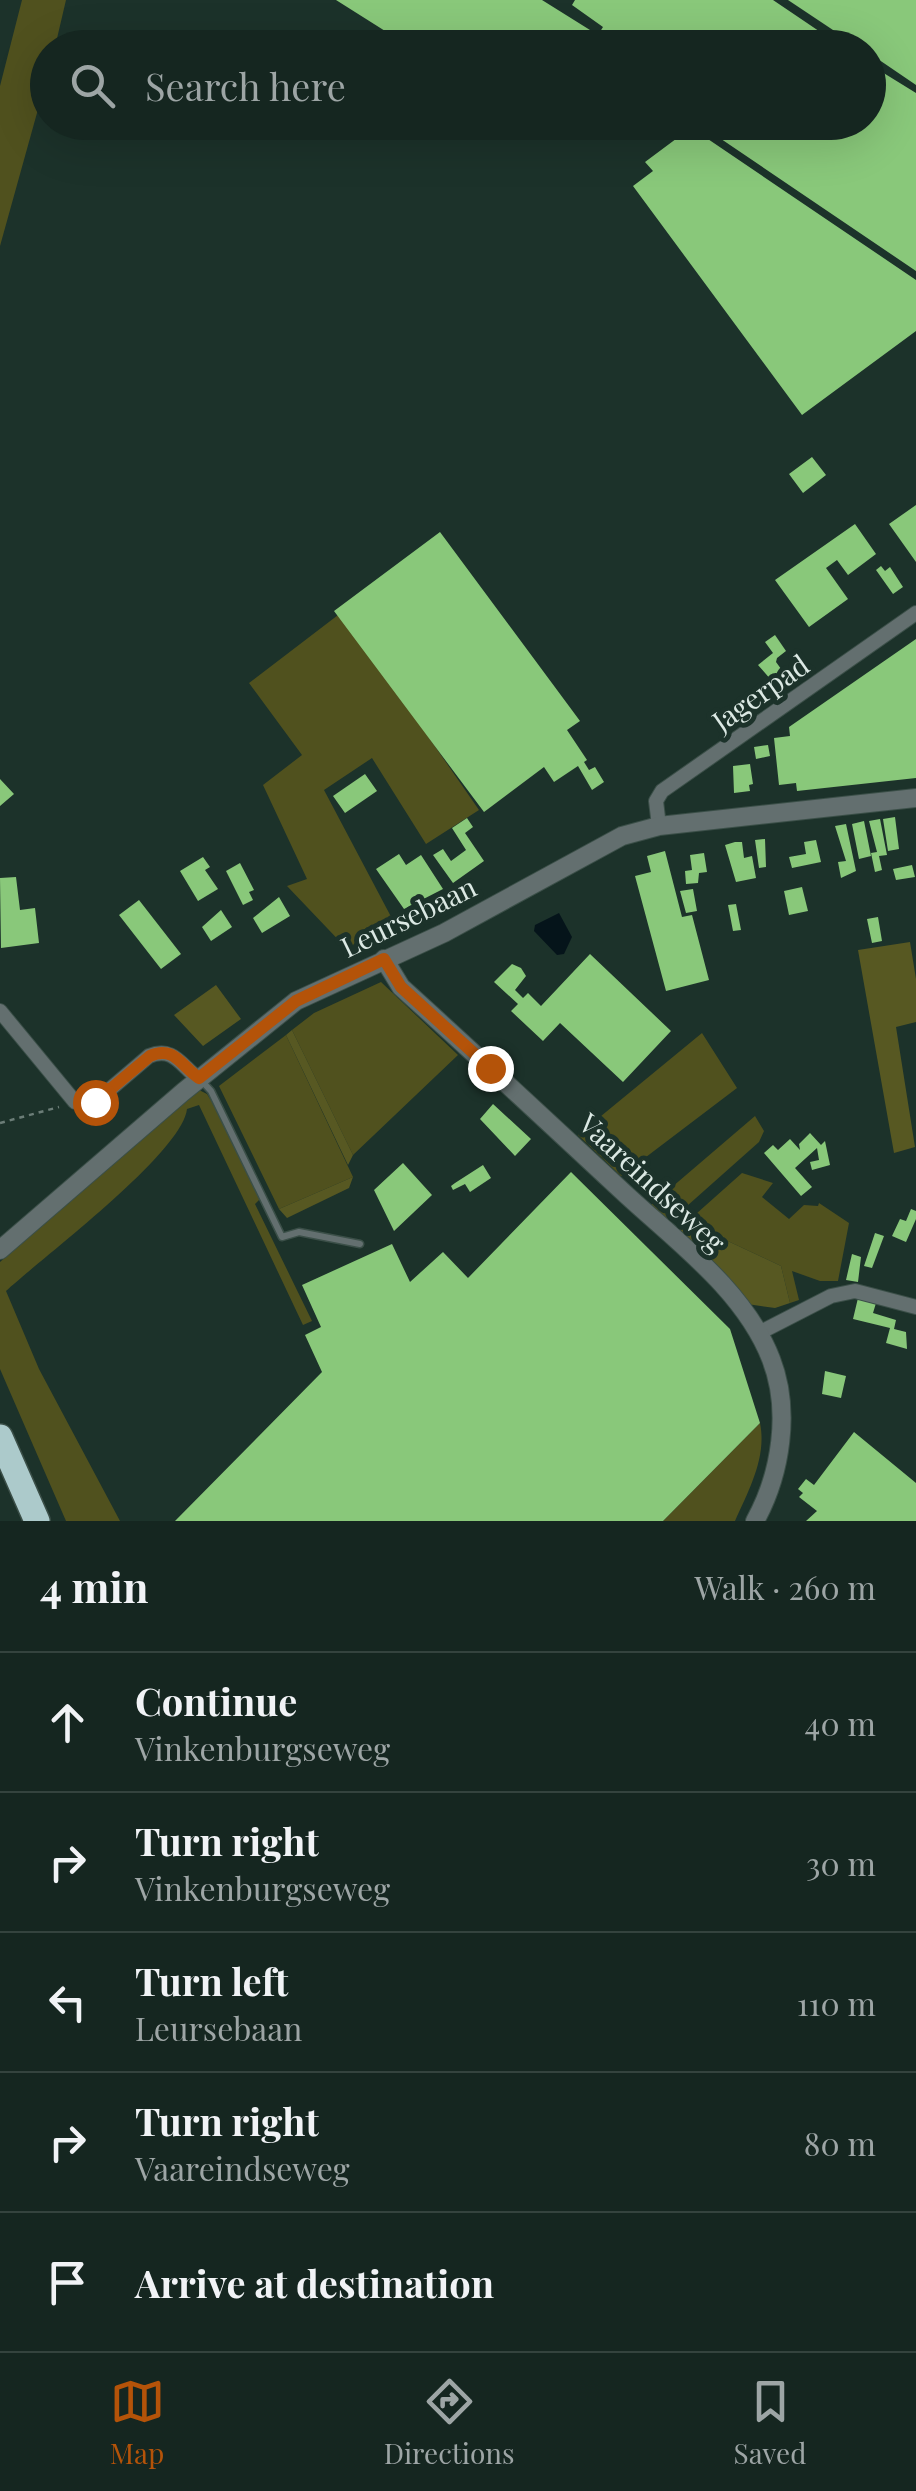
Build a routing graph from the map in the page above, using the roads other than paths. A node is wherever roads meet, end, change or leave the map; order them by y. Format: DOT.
graph roads {
  1 [pos="916,613"];
  2 [pos="916,798"];
  3 [pos="658,826"];
  4 [pos="384,959"];
  5 [pos="0,1011"];
  6 [pos="199,1078"];
  7 [pos="360,1244"];
  8 [pos="0,1250"];
  9 [pos="916,1307"];
  10 [pos="759,1333"];
  11 [pos="0,1437"];
  12 [pos="37,1521"];
  13 [pos="755,1521"];
  1 -- 3 [label="street, Jagerpad"];
  2 -- 3 [label="street, Leursebaan"];
  3 -- 4 [label="street, Leursebaan"];
  4 -- 6 [label="street, Leursebaan"];
  4 -- 10 [label="street, Vaareindseweg"];
  5 -- 6 [label="street"];
  6 -- 7 [label="lane"];
  6 -- 8 [label="street, Leursebaan"];
  9 -- 10 [label="street"];
  10 -- 13 [label="street, Vaareindseweg"];
  11 -- 12 [label="highway"];
}
